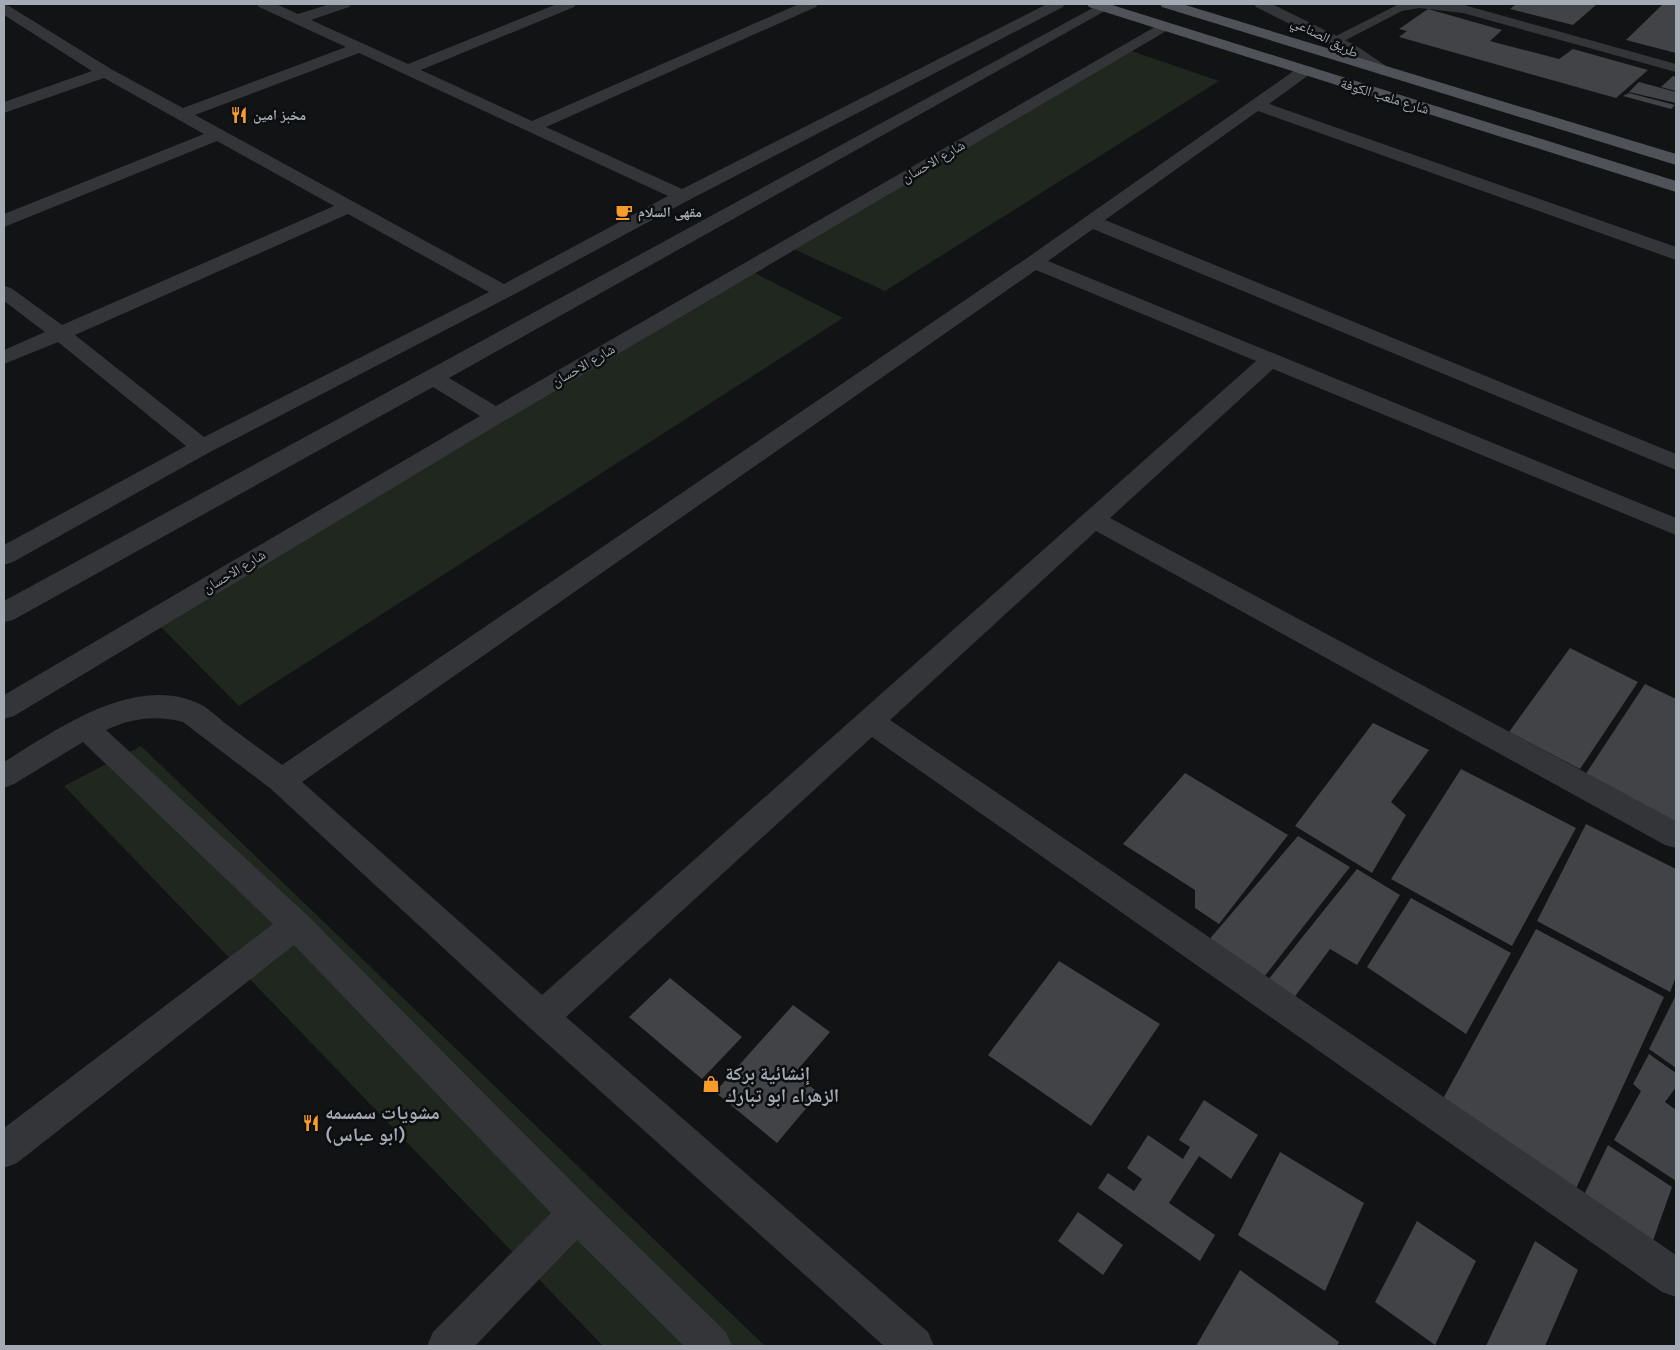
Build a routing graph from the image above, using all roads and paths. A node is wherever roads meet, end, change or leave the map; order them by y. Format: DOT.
graph roads {
  1 [pos="264,4"];
  2 [pos="344,4"];
  3 [pos="569,4"];
  4 [pos="811,4"];
  5 [pos="1058,4"];
  6 [pos="1167,4"];
  7 [pos="1261,4"];
  8 [pos="1100,6"];
  9 [pos="4,9"];
  10 [pos="298,20"];
  11 [pos="1165,26"];
  12 [pos="1335,40"];
  13 [pos="359,48"];
  14 [pos="1676,68"];
  15 [pos="408,70"];
  16 [pos="1304,70"];
  17 [pos="105,72"];
  18 [pos="1387,72"];
  19 [pos="1257,105"];
  20 [pos="4,108"];
  21 [pos="182,114"];
  22 [pos="532,127"];
  23 [pos="219,134"];
  24 [pos="1676,160"];
  25 [pos="1676,187"];
  26 [pos="682,196"];
  27 [pos="350,206"];
  28 [pos="4,221"];
  29 [pos="1091,221"];
  30 [pos="1676,254"];
  31 [pos="1034,262"];
  32 [pos="4,292"];
  33 [pos="504,292"];
  34 [pos="60,333"];
  35 [pos="4,358"];
  36 [pos="1270,360"];
  37 [pos="432,377"];
  38 [pos="496,416"];
  39 [pos="202,447"];
  40 [pos="1676,462"];
  41 [pos="1093,519"];
  42 [pos="1676,527"];
  43 [pos="4,556"];
  44 [pos="4,613"];
  45 [pos="4,708"];
  46 [pos="870,721"];
  47 [pos="85,727"];
  48 [pos="4,776"];
  49 [pos="281,781"];
  50 [pos="1676,836"];
  51 [pos="296,925"];
  52 [pos="542,1017"];
  53 [pos="4,1150"];
  54 [pos="577,1213"];
  55 [pos="1676,1278"];
  56 [pos="447,1346"];
  57 [pos="712,1346"];
  58 [pos="914,1346"];
  1 -- 10 [label="street"];
  2 -- 10 [label="street"];
  3 -- 15 [label="street"];
  4 -- 22 [label="street"];
  5 -- 26 [label="street"];
  6 -- 18 [label="main road, شارع ملعب الكوفة"];
  7 -- 12 [label="street, طريق الصناعي"];
  8 -- 11 [label="main road, شارع ملعب الكوفة"];
  8 -- 37 [label="street"];
  9 -- 17 [label="street"];
  10 -- 13 [label="street"];
  11 -- 16 [label="main road, شارع ملعب الكوفة"];
  11 -- 38 [label="street, شارع الاحسان"];
  12 -- 14 [label="lane"];
  12 -- 18 [label="street, طريق الصناعي"];
  13 -- 15 [label="street"];
  13 -- 21 [label="street"];
  15 -- 22 [label="street"];
  16 -- 19 [label="street"];
  16 -- 25 [label="main road, شارع ملعب الكوفة"];
  17 -- 20 [label="street"];
  17 -- 21 [label="street"];
  18 -- 24 [label="main road, شارع ملعب الكوفة"];
  19 -- 29 [label="street"];
  19 -- 30 [label="street"];
  21 -- 23 [label="street"];
  22 -- 26 [label="street"];
  23 -- 27 [label="street"];
  23 -- 28 [label="street"];
  26 -- 33 [label="street"];
  27 -- 33 [label="street"];
  27 -- 34 [label="street"];
  29 -- 31 [label="street"];
  29 -- 40 [label="street"];
  31 -- 36 [label="street"];
  31 -- 49 [label="street"];
  32 -- 34 [label="street"];
  33 -- 39 [label="street"];
  34 -- 35 [label="street"];
  34 -- 39 [label="street"];
  36 -- 41 [label="street"];
  36 -- 42 [label="street"];
  37 -- 38 [label="street"];
  37 -- 44 [label="street"];
  38 -- 45 [label="street, شارع الاحسان"];
  39 -- 43 [label="street"];
  41 -- 46 [label="street"];
  41 -- 50 [label="street"];
  46 -- 52 [label="street"];
  46 -- 55 [label="street"];
  47 -- 48 [label="street"];
  47 -- 49 [label="street"];
  47 -- 51 [label="street"];
  49 -- 52 [label="street"];
  51 -- 53 [label="street"];
  51 -- 54 [label="street"];
  52 -- 58 [label="street"];
  54 -- 56 [label="street"];
  54 -- 57 [label="street"];
}
